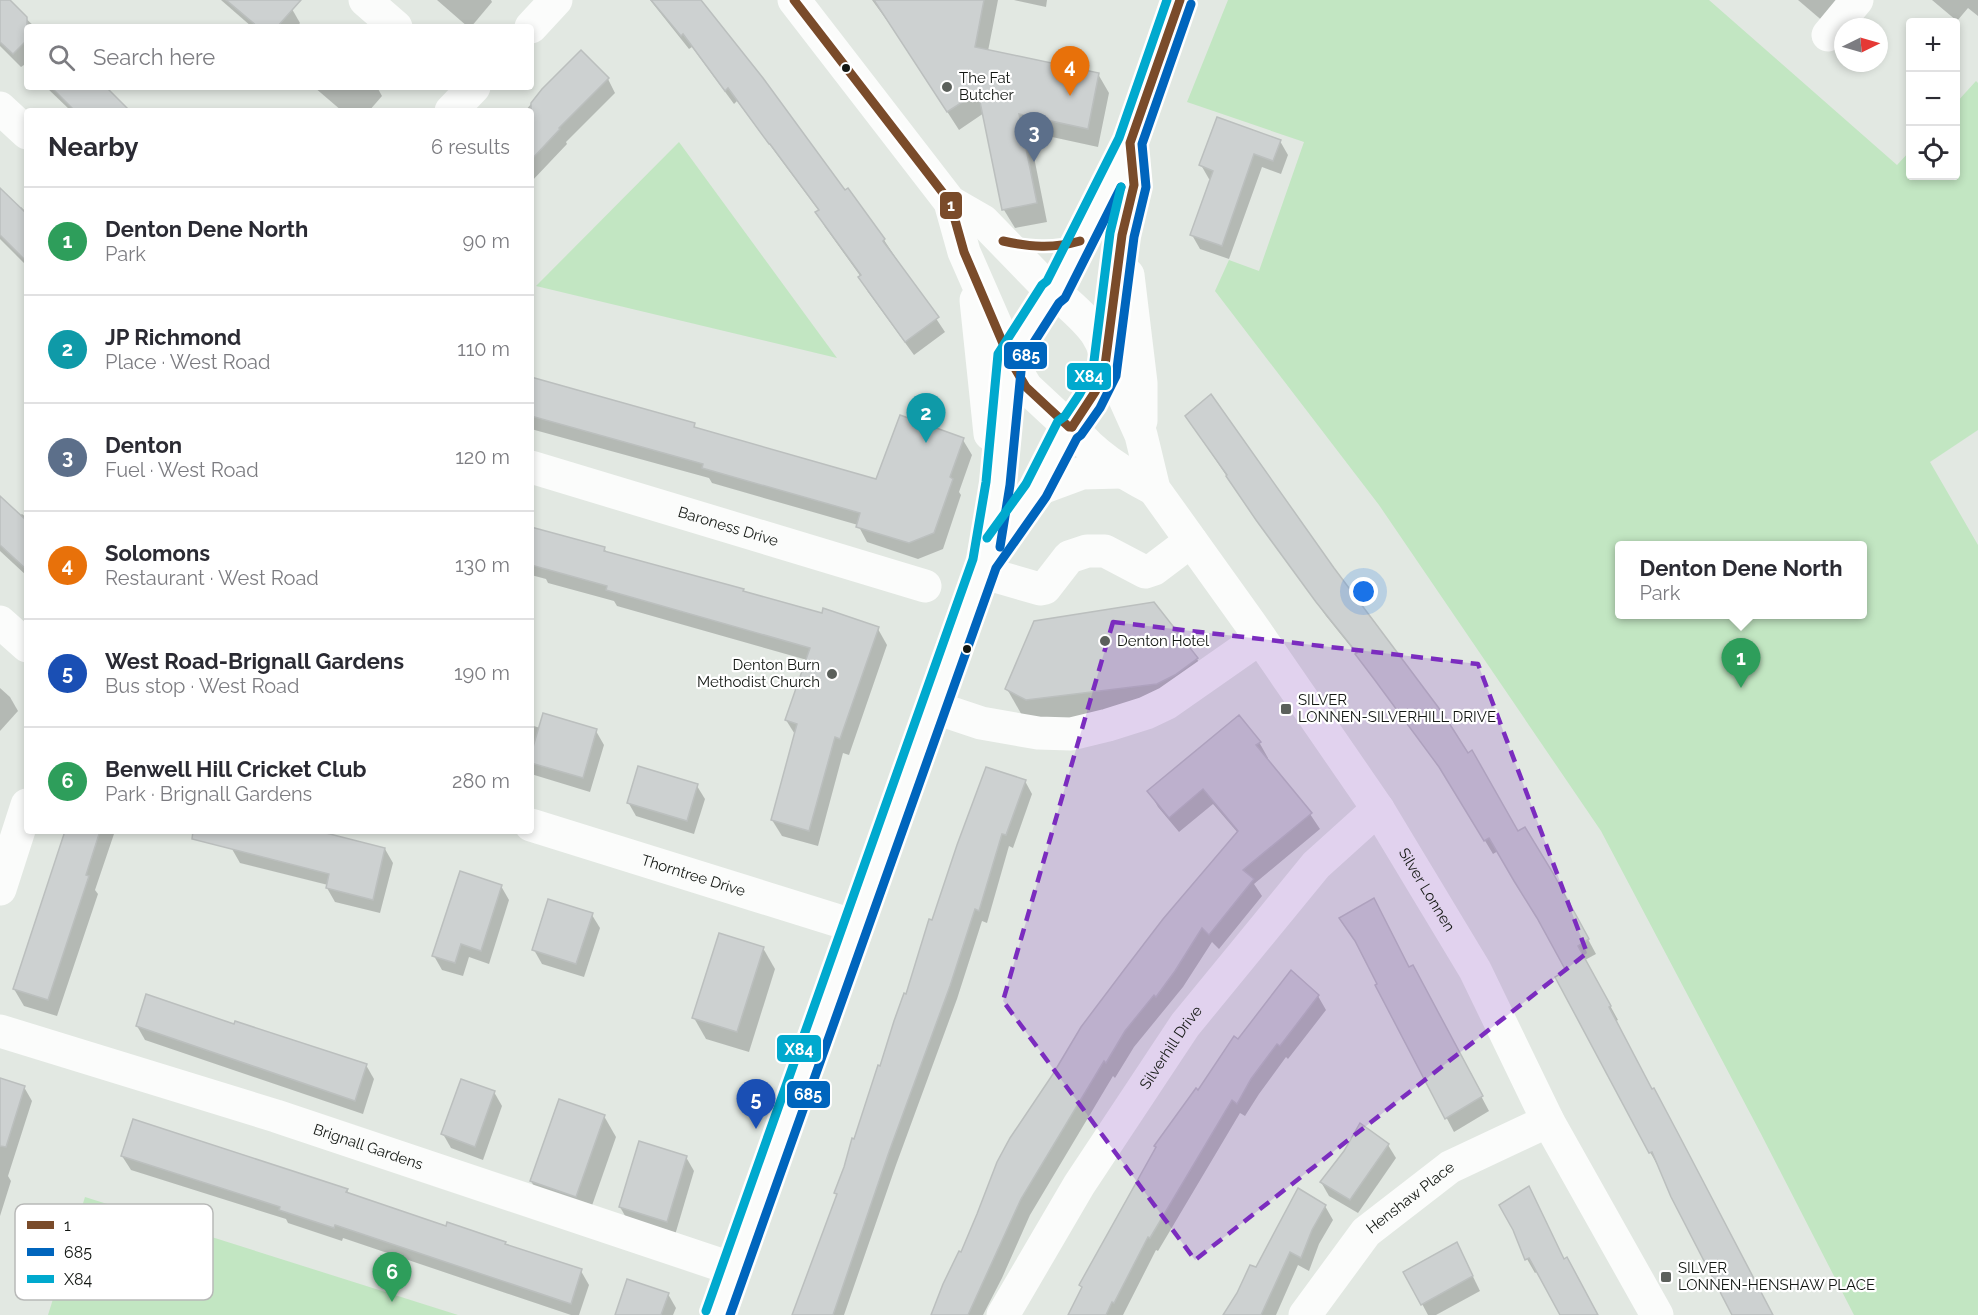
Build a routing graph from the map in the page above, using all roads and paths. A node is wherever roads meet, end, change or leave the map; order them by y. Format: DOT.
graph roads {
  1 [pos="365,0"];
  2 [pos="556,0"];
  3 [pos="794,0"];
  4 [pos="1180,0"];
  5 [pos="1857,0"];
  6 [pos="393,24"];
  7 [pos="534,24"];
  8 [pos="1828,35"];
  9 [pos="0,108"];
  10 [pos="24,130"];
  11 [pos="1130,142"];
  12 [pos="950,202"];
  13 [pos="1122,235"];
  14 [pos="1003,241"];
  15 [pos="1080,241"];
  16 [pos="975,277"];
  17 [pos="1053,292"];
  18 [pos="1106,355"];
  19 [pos="1010,358"];
  20 [pos="1070,427"];
  21 [pos="1141,435"];
  22 [pos="534,468"];
  23 [pos="1121,472"];
  24 [pos="998,484"];
  25 [pos="1154,489"];
  26 [pos="1036,490"];
  27 [pos="1191,541"];
  28 [pos="983,567"];
  29 [pos="925,585"];
  30 [pos="0,622"];
  31 [pos="1260,638"];
  32 [pos="24,643"];
  33 [pos="933,707"];
  34 [pos="1378,809"];
  35 [pos="24,814"];
  36 [pos="534,826"];
  37 [pos="0,890"];
  38 [pos="855,926"];
  39 [pos="0,1031"];
  40 [pos="1548,1121"];
  41 [pos="733,1269"];
  42 [pos="717,1315"];
  43 [pos="1003,1315"];
  44 [pos="1305,1315"];
  45 [pos="1657,1315"];
  1 -- 6 [label="main road"];
  2 -- 7 [label="main road"];
  3 -- 12 [label="main road"];
  4 -- 11 [label="main road"];
  5 -- 8 [label="main road"];
  9 -- 10 [label="main road"];
  11 -- 13 [label="main road"];
  11 -- 15 [label="main road"];
  12 -- 14 [label="main road, Silver Lonnen"];
  12 -- 16 [label="main road, Silver Lonnen"];
  13 -- 18 [label="main road"];
  13 -- 21 [label="main road"];
  14 -- 15 [label="main road"];
  14 -- 17 [label="main road, Silver Lonnen"];
  15 -- 17 [label="main road"];
  16 -- 19 [label="main road, Silver Lonnen"];
  16 -- 24 [label="main road"];
  17 -- 18 [label="main road, Silver Lonnen"];
  17 -- 19 [label="main road"];
  18 -- 20 [label="main road"];
  18 -- 21 [label="main road, Silver Lonnen"];
  19 -- 20 [label="main road, Silver Lonnen"];
  19 -- 24 [label="main road"];
  20 -- 23 [label="main road, Silver Lonnen"];
  20 -- 26 [label="main road"];
  21 -- 25 [label="main road, Silver Lonnen"];
  22 -- 29 [label="main road, Baroness Drive"];
  23 -- 25 [label="main road, Silver Lonnen"];
  23 -- 26 [label="main road"];
  24 -- 28 [label="main road"];
  25 -- 27 [label="main road, Silver Lonnen"];
  26 -- 28 [label="main road"];
  27 -- 28 [label="main road"];
  27 -- 31 [label="main road, Silver Lonnen"];
  28 -- 33 [label="main road"];
  30 -- 32 [label="main road"];
  31 -- 33 [label="main road"];
  31 -- 34 [label="main road, Silver Lonnen"];
  33 -- 38 [label="main road"];
  34 -- 40 [label="main road, Silver Lonnen"];
  34 -- 43 [label="main road, Silverhill Drive"];
  35 -- 37 [label="main road"];
  36 -- 38 [label="main road, Thorntree Drive"];
  38 -- 41 [label="main road"];
  39 -- 41 [label="main road, Brignall Gardens"];
  40 -- 44 [label="main road, Henshaw Place"];
  40 -- 45 [label="main road, Silver Lonnen"];
  41 -- 42 [label="main road"];
}
